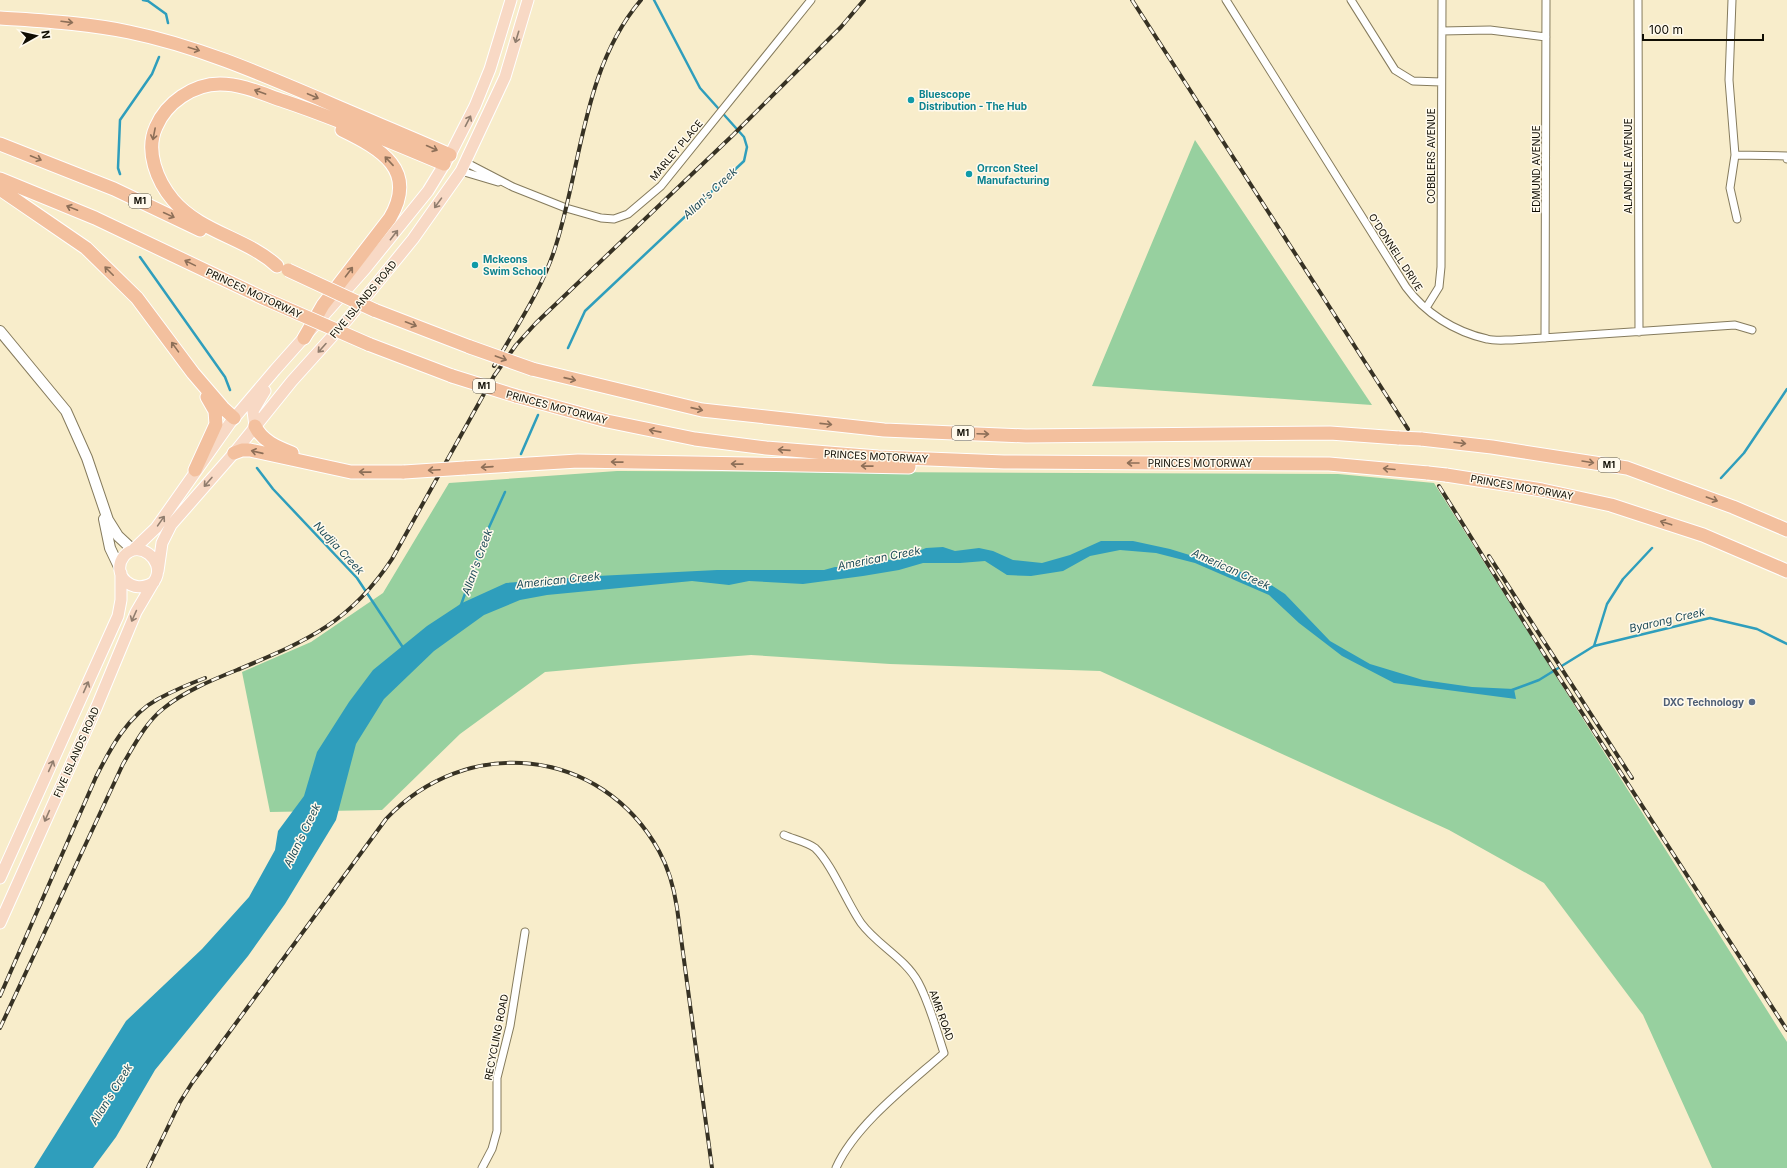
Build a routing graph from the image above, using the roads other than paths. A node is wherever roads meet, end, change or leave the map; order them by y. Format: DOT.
graph roads {
  1 [pos="511,0"];
  2 [pos="528,0"];
  3 [pos="811,0"];
  4 [pos="1226,0"];
  5 [pos="1351,0"];
  6 [pos="1442,0"];
  7 [pos="1546,0"];
  8 [pos="1638,0"];
  9 [pos="1732,0"];
  10 [pos="0,18"];
  11 [pos="1442,32"];
  12 [pos="1546,36"];
  13 [pos="1441,82"];
  14 [pos="297,105"];
  15 [pos="0,144"];
  16 [pos="1787,154"];
  17 [pos="1734,155"];
  18 [pos="1787,159"];
  19 [pos="447,160"];
  20 [pos="463,166"];
  21 [pos="0,179"];
  22 [pos="513,187"];
  23 [pos="0,189"];
  24 [pos="1737,219"];
  25 [pos="283,268"];
  26 [pos="1426,308"];
  27 [pos="1752,330"];
  28 [pos="0,331"];
  29 [pos="1639,332"];
  30 [pos="304,338"];
  31 [pos="1545,338"];
  32 [pos="287,357"];
  33 [pos="193,373"];
  34 [pos="234,418"];
  35 [pos="254,422"];
  36 [pos="234,453"];
  37 [pos="1004,462"];
  38 [pos="323,467"];
  39 [pos="195,470"];
  40 [pos="102,507"];
  41 [pos="1787,530"];
  42 [pos="1703,535"];
  43 [pos="134,549"];
  44 [pos="120,571"];
  45 [pos="158,571"];
  46 [pos="1787,571"];
  47 [pos="1787,575"];
  48 [pos="154,582"];
  49 [pos="784,835"];
  50 [pos="0,878"];
  51 [pos="0,922"];
  52 [pos="525,932"];
  53 [pos="482,1168"];
  54 [pos="836,1168"];
  19 -- 1 [label="main road, FIVE ISLANDS ROAD, one-way"];
  2 -- 20 [label="main road, FIVE ISLANDS ROAD, one-way"];
  3 -- 22 [label="street, MARLEY PLACE"];
  4 -- 26 [label="street, O'DONNELL DRIVE"];
  5 -- 13 [label="street"];
  6 -- 11 [label="street, COBBLERS AVENUE"];
  7 -- 12 [label="street, EDMUND AVENUE"];
  8 -- 29 [label="street, ALANDALE AVENUE"];
  9 -- 17 [label="street"];
  10 -- 19 [label="highway, one-way"];
  11 -- 12 [label="street"];
  11 -- 13 [label="street, COBBLERS AVENUE"];
  12 -- 31 [label="street, EDMUND AVENUE"];
  13 -- 26 [label="street, COBBLERS AVENUE"];
  14 -- 19 [label="highway"];
  14 -- 25 [label="highway, one-way"];
  30 -- 14 [label="highway, one-way"];
  15 -- 25 [label="highway, M1, one-way"];
  16 -- 17 [label="street"];
  16 -- 18 [label="street"];
  17 -- 24 [label="street"];
  19 -- 20 [label="main road"];
  30 -- 19 [label="main road, FIVE ISLANDS ROAD, one-way"];
  20 -- 22 [label="street, MARLEY PLACE"];
  20 -- 22 [label="street, MARLEY PLACE"];
  20 -- 35 [label="main road, FIVE ISLANDS ROAD, one-way"];
  37 -- 21 [label="highway, PRINCES MOTORWAY / M1, one-way, bridge"];
  33 -- 23 [label="highway, one-way"];
  25 -- 41 [label="highway, M1, one-way, bridge"];
  26 -- 31 [label="street, O'DONNELL DRIVE"];
  27 -- 29 [label="street, O'DONNELL DRIVE"];
  28 -- 40 [label="main road"];
  29 -- 31 [label="street, O'DONNELL DRIVE"];
  30 -- 32 [label="main road, FIVE ISLANDS ROAD"];
  32 -- 34 [label="main road, FIVE ISLANDS ROAD"];
  32 -- 35 [label="main road"];
  33 -- 34 [label="highway"];
  33 -- 39 [label="highway"];
  34 -- 35 [label="main road"];
  34 -- 39 [label="main road, FIVE ISLANDS ROAD"];
  35 -- 36 [label="main road, FIVE ISLANDS ROAD"];
  35 -- 38 [label="highway"];
  38 -- 36 [label="highway, one-way"];
  36 -- 45 [label="main road, FIVE ISLANDS ROAD, one-way"];
  37 -- 38 [label="highway, one-way, bridge"];
  42 -- 37 [label="highway, PRINCES MOTORWAY / M1, one-way, bridge"];
  43 -- 39 [label="main road, FIVE ISLANDS ROAD, one-way"];
  40 -- 43 [label="main road"];
  40 -- 44 [label="main road"];
  42 -- 46 [label="highway, PRINCES MOTORWAY / M1"];
  42 -- 47 [label="highway"];
  43 -- 44 [label="main road"];
  43 -- 45 [label="main road"];
  44 -- 48 [label="main road"];
  50 -- 44 [label="main road, FIVE ISLANDS ROAD, one-way"];
  45 -- 48 [label="main road"];
  48 -- 51 [label="main road, FIVE ISLANDS ROAD, one-way"];
  49 -- 54 [label="street, AMR ROAD"];
  52 -- 53 [label="street, RECYCLING ROAD"];
}
